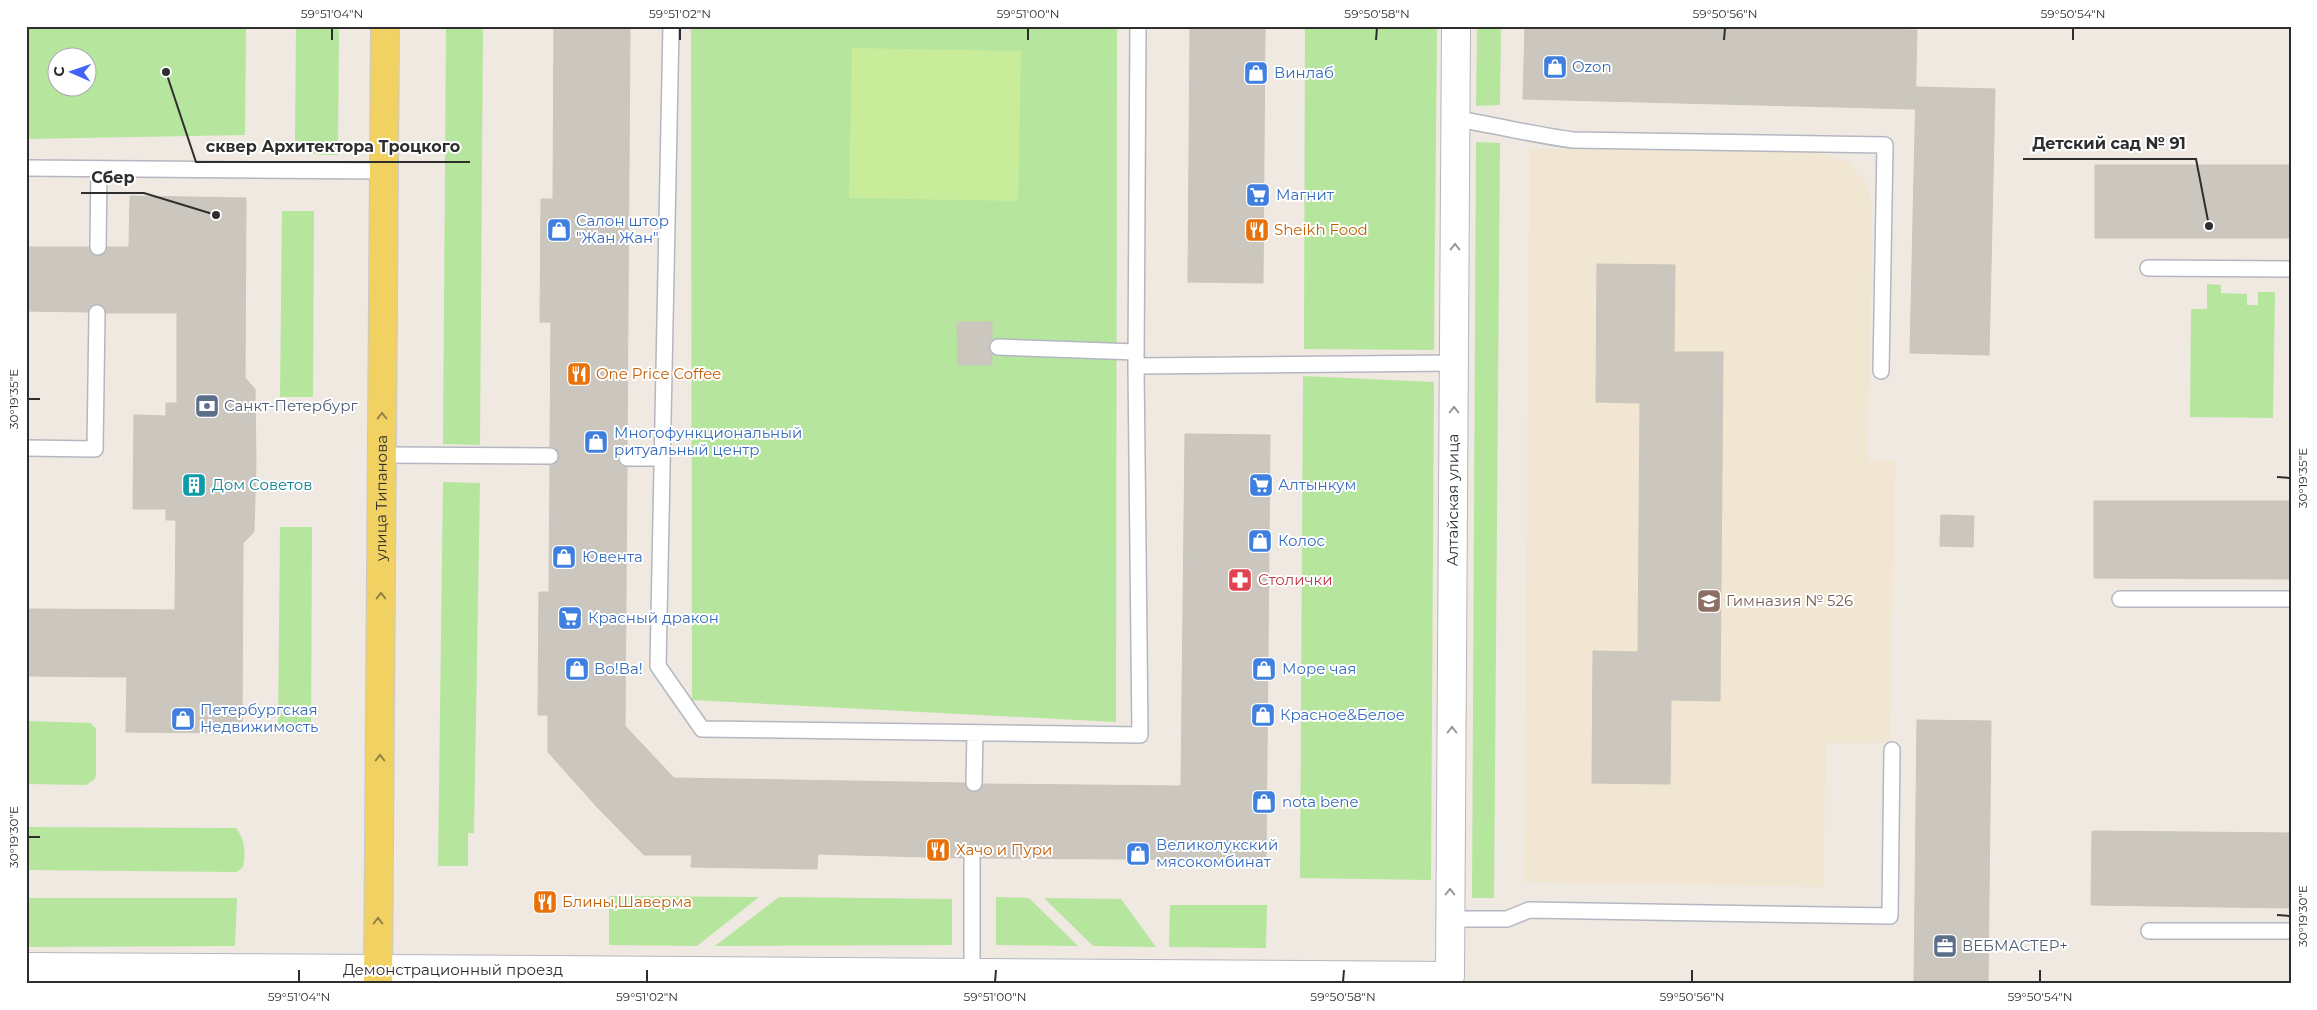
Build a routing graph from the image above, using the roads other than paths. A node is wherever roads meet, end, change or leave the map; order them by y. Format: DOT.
graph roads {
  1 [pos="385,26"];
  2 [pos="670,26"];
  3 [pos="1138,26"];
  4 [pos="1456,26"];
  5 [pos="1456,119"];
  6 [pos="26,168"];
  7 [pos="99,169"];
  8 [pos="384,170"];
  9 [pos="98,247"];
  10 [pos="2148,268"];
  11 [pos="2291,269"];
  12 [pos="97,312"];
  13 [pos="998,348"];
  14 [pos="1136,359"];
  15 [pos="1454,363"];
  16 [pos="1882,371"];
  17 [pos="26,448"];
  18 [pos="382,455"];
  19 [pos="550,456"];
  20 [pos="627,458"];
  21 [pos="662,458"];
  22 [pos="2120,599"];
  23 [pos="2291,599"];
  24 [pos="975,733"];
  25 [pos="1892,750"];
  26 [pos="974,783"];
  27 [pos="972,858"];
  28 [pos="1450,919"];
  29 [pos="2149,931"];
  30 [pos="2291,931"];
  31 [pos="26,968"];
  32 [pos="972,972"];
  33 [pos="1450,976"];
  34 [pos="378,977"];
  1 -- 8 [label="main road, улица Типанова"];
  2 -- 21 [label="lane"];
  3 -- 14 [label="lane"];
  4 -- 5 [label="street, Алтайская улица"];
  15 -- 5 [label="street, Алтайская улица, one-way"];
  5 -- 16 [label="lane"];
  6 -- 7 [label="lane"];
  7 -- 8 [label="lane"];
  7 -- 9 [label="lane"];
  18 -- 8 [label="main road, улица Типанова, one-way"];
  10 -- 11 [label="lane"];
  12 -- 17 [label="lane"];
  13 -- 14 [label="lane"];
  14 -- 15 [label="lane"];
  14 -- 24 [label="lane"];
  28 -- 15 [label="street, Алтайская улица, one-way"];
  18 -- 19 [label="lane"];
  34 -- 18 [label="main road, улица Типанова, one-way"];
  20 -- 21 [label="lane"];
  21 -- 24 [label="lane"];
  22 -- 23 [label="lane"];
  24 -- 26 [label="lane"];
  25 -- 28 [label="lane"];
  27 -- 32 [label="lane"];
  28 -- 33 [label="street, Алтайская улица"];
  29 -- 30 [label="lane"];
  31 -- 34 [label="street, Демонстрационный проезд"];
  32 -- 33 [label="street, Демонстрационный проезд"];
  32 -- 34 [label="street, Демонстрационный проезд"];
}
